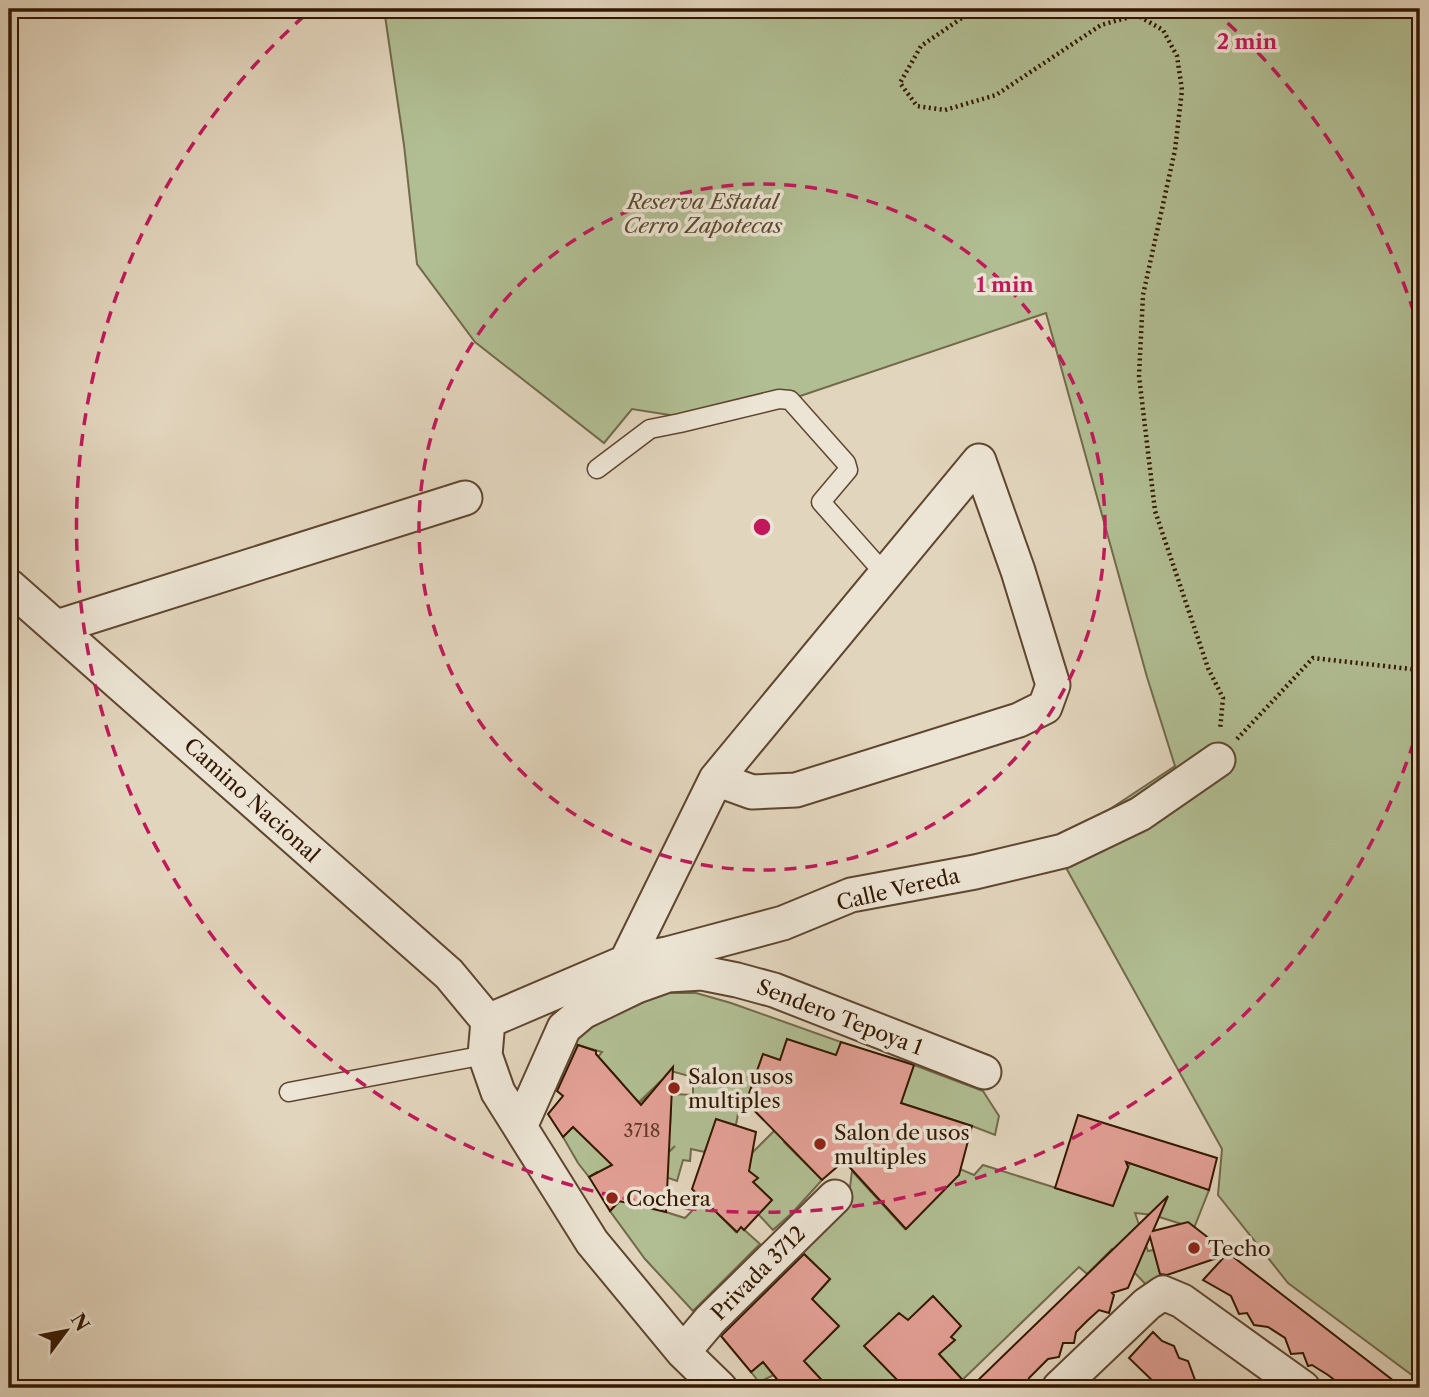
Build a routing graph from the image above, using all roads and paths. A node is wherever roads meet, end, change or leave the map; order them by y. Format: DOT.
graph roads {
  1 [pos="975,9"];
  2 [pos="597,469"];
  3 [pos="465,498"];
  4 [pos="887,573"];
  5 [pos="9,586"];
  6 [pos="57,627"];
  7 [pos="1420,670"];
  8 [pos="1217,760"];
  9 [pos="716,779"];
  10 [pos="626,962"];
  11 [pos="488,1021"];
  12 [pos="485,1055"];
  13 [pos="984,1072"];
  14 [pos="289,1092"];
  15 [pos="520,1127"];
  16 [pos="835,1197"];
  17 [pos="684,1352"];
  18 [pos="720,1388"];
  19 [pos="1059,1388"];
  20 [pos="1303,1388"];
  1 -- 8 [label="path"];
  2 -- 4 [label="lane"];
  3 -- 6 [label="street"];
  4 -- 9 [label="street"];
  4 -- 9 [label="street"];
  5 -- 6 [label="street, Camino Nacional"];
  6 -- 11 [label="street, Camino Nacional"];
  7 -- 8 [label="path"];
  8 -- 10 [label="street, Calle Vereda"];
  9 -- 10 [label="street"];
  10 -- 11 [label="street, Calle Vereda"];
  11 -- 12 [label="street"];
  12 -- 14 [label="lane"];
  12 -- 15 [label="street"];
  13 -- 15 [label="street, Sendero Tepoya 1"];
  15 -- 17 [label="street"];
  16 -- 17 [label="street, Privada 3712"];
  17 -- 18 [label="street"];
  19 -- 20 [label="street"];
}
